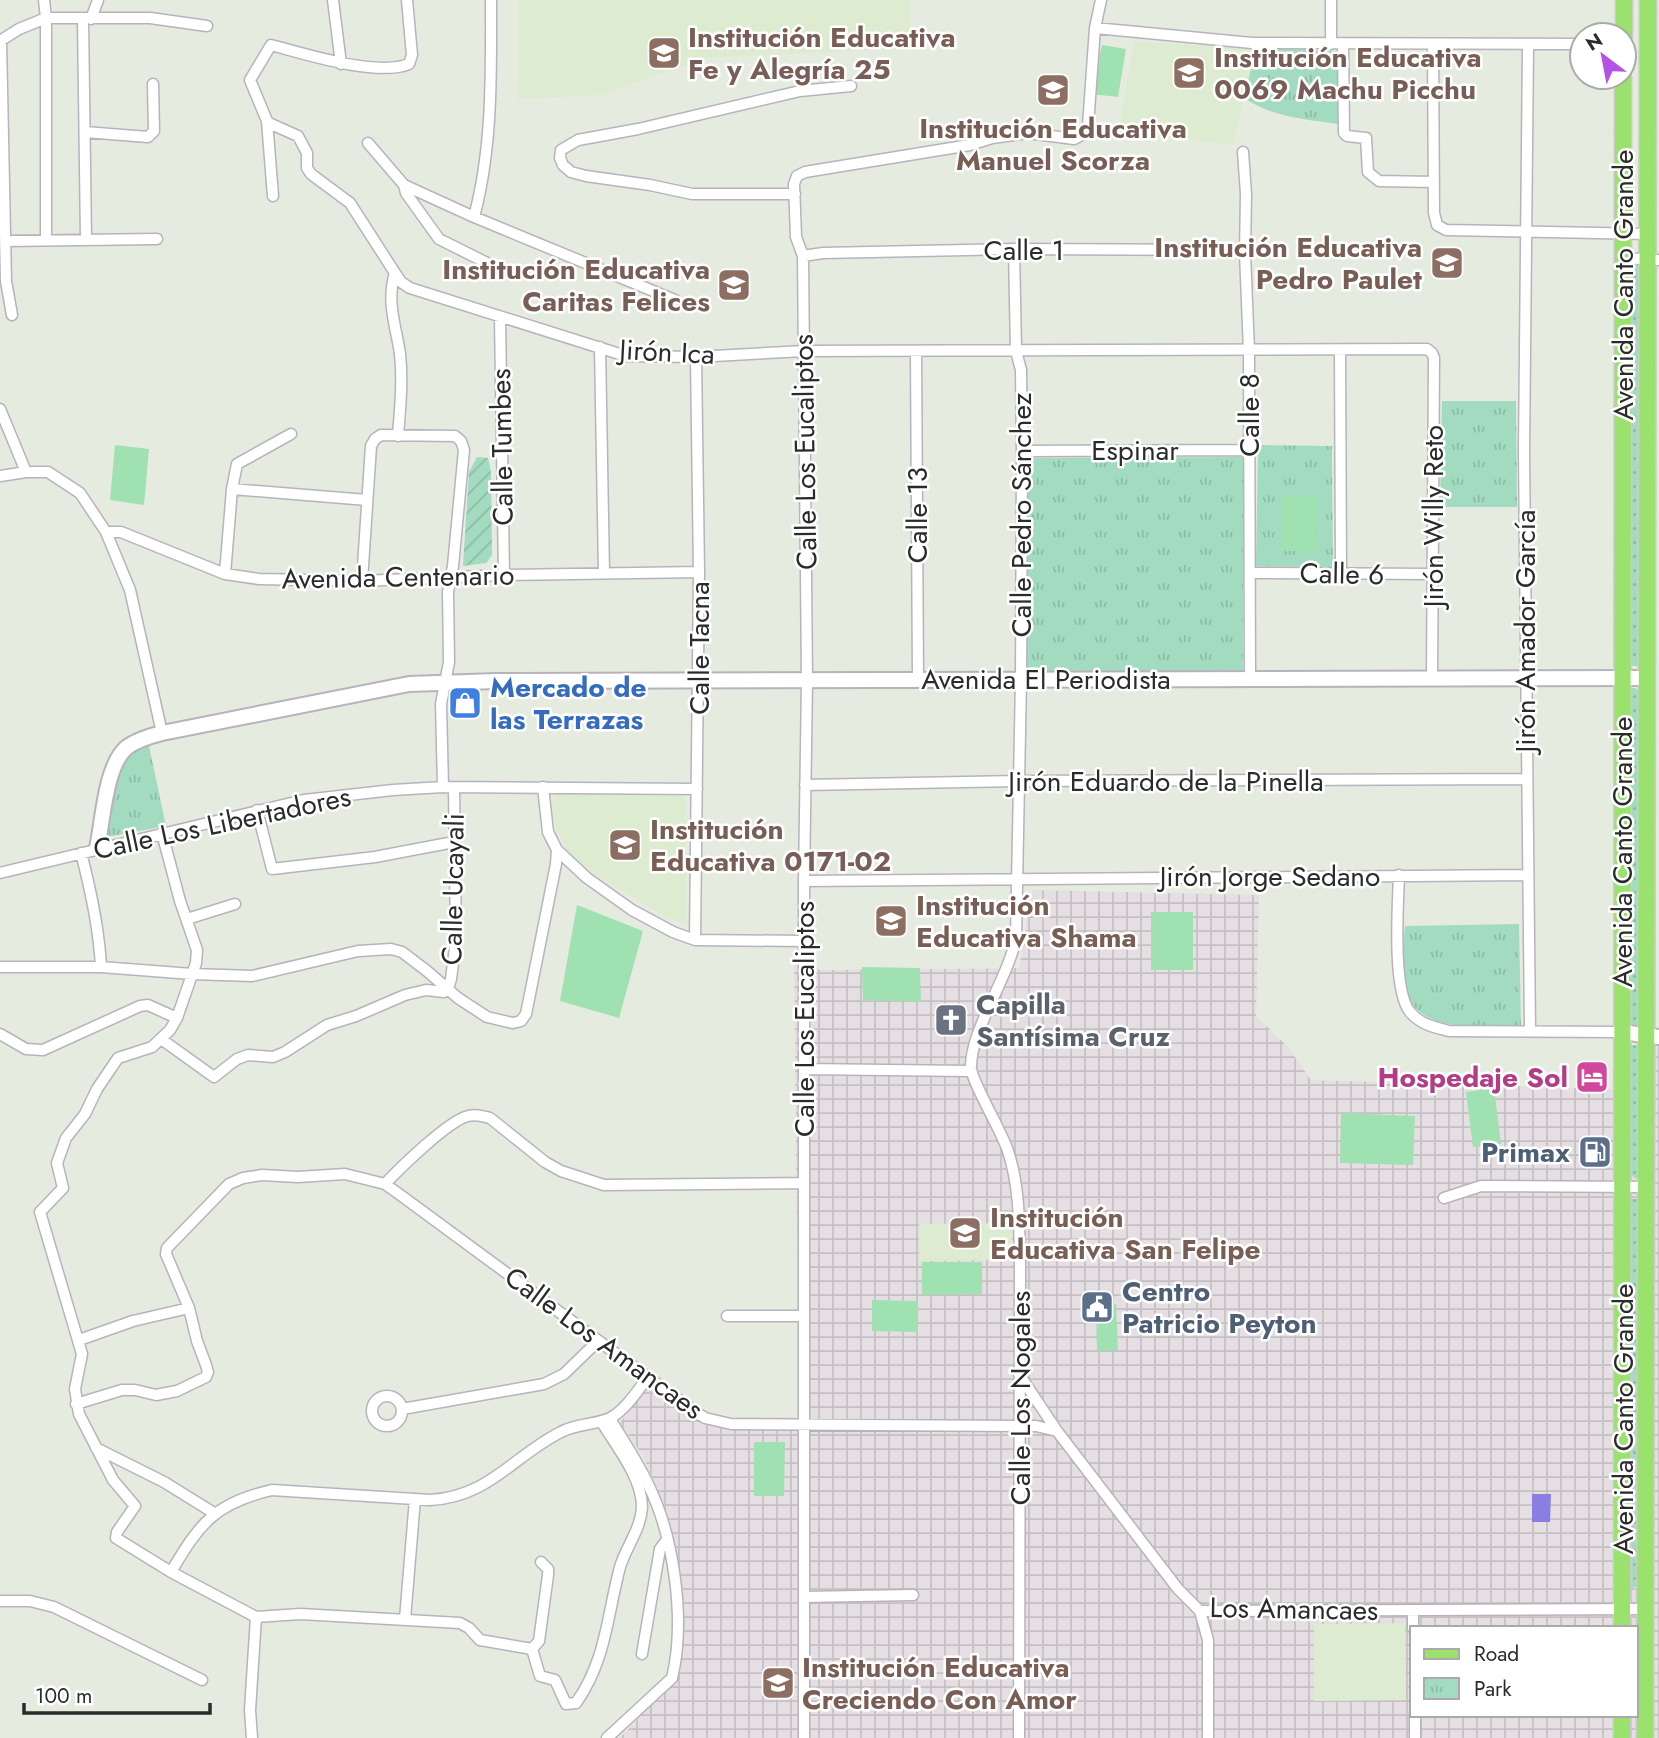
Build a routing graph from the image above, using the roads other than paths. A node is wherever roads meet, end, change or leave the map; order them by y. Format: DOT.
graph roads {
  1 [pos="44,0"];
  2 [pos="98,0"];
  3 [pos="332,0"];
  4 [pos="407,0"];
  5 [pos="491,0"];
  6 [pos="1101,0"];
  7 [pos="1331,0"];
  8 [pos="1648,1"];
  9 [pos="1624,2"];
  10 [pos="46,18"];
  11 [pos="87,19"];
  12 [pos="1623,21"];
  13 [pos="206,26"];
  14 [pos="1095,28"];
  15 [pos="1653,39"];
  16 [pos="0,41"];
  17 [pos="1331,44"];
  18 [pos="1568,44"];
  19 [pos="1343,45"];
  20 [pos="1433,45"];
  21 [pos="1528,45"];
  22 [pos="341,64"];
  23 [pos="153,84"];
  24 [pos="851,86"];
  25 [pos="1623,91"];
  26 [pos="267,121"];
  27 [pos="1,122"];
  28 [pos="85,132"];
  29 [pos="1653,137"];
  30 [pos="368,143"];
  31 [pos="1243,152"];
  32 [pos="1653,165"];
  33 [pos="1434,182"];
  34 [pos="2,185"];
  35 [pos="404,186"];
  36 [pos="795,194"];
  37 [pos="273,196"];
  38 [pos="474,217"];
  39 [pos="1527,231"];
  40 [pos="1623,234"];
  41 [pos="1647,234"];
  42 [pos="157,239"];
  43 [pos="46,240"];
  44 [pos="86,240"];
  45 [pos="4,247"];
  46 [pos="1014,249"];
  47 [pos="1245,254"];
  48 [pos="803,256"];
  49 [pos="1623,258"];
  50 [pos="1653,260"];
  51 [pos="491,265"];
  52 [pos="395,273"];
  53 [pos="675,300"];
  54 [pos="12,315"];
  55 [pos="500,318"];
  56 [pos="600,347"];
  57 [pos="1340,350"];
  58 [pos="804,351"];
  59 [pos="916,351"];
  60 [pos="1016,351"];
  61 [pos="1250,351"];
  62 [pos="1432,353"];
  63 [pos="696,357"];
  64 [pos="0,409"];
  65 [pos="291,434"];
  66 [pos="398,436"];
  67 [pos="1248,450"];
  68 [pos="1022,451"];
  69 [pos="26,472"];
  70 [pos="0,476"];
  71 [pos="232,489"];
  72 [pos="367,500"];
  73 [pos="106,532"];
  74 [pos="1653,560"];
  75 [pos="699,572"];
  76 [pos="604,573"];
  77 [pos="1250,573"];
  78 [pos="225,574"];
  79 [pos="1340,574"];
  80 [pos="1434,574"];
  81 [pos="504,575"];
  82 [pos="451,578"];
  83 [pos="362,581"];
  84 [pos="1250,678"];
  85 [pos="1622,678"];
  86 [pos="1647,678"];
  87 [pos="1021,679"];
  88 [pos="1527,679"];
  89 [pos="699,680"];
  90 [pos="807,680"];
  91 [pos="918,680"];
  92 [pos="1432,680"];
  93 [pos="445,681"];
  94 [pos="162,733"];
  95 [pos="1526,779"];
  96 [pos="1019,781"];
  97 [pos="805,785"];
  98 [pos="449,787"];
  99 [pos="543,787"];
  100 [pos="698,789"];
  101 [pos="257,810"];
  102 [pos="162,833"];
  103 [pos="454,842"];
  104 [pos="97,848"];
  105 [pos="556,850"];
  106 [pos="81,853"];
  107 [pos="0,873"];
  108 [pos="1399,875"];
  109 [pos="1527,875"];
  110 [pos="1017,878"];
  111 [pos="804,881"];
  112 [pos="235,904"];
  113 [pos="187,919"];
  114 [pos="695,940"];
  115 [pos="804,941"];
  116 [pos="0,967"];
  117 [pos="101,967"];
  118 [pos="192,974"];
  119 [pos="447,989"];
  120 [pos="177,1018"];
  121 [pos="1530,1031"];
  122 [pos="1622,1032"];
  123 [pos="0,1034"];
  124 [pos="1652,1037"];
  125 [pos="161,1039"];
  126 [pos="804,1069"];
  127 [pos="971,1071"];
  128 [pos="803,1183"];
  129 [pos="385,1184"];
  130 [pos="1623,1186"];
  131 [pos="1645,1187"];
  132 [pos="1444,1198"];
  133 [pos="1652,1244"];
  134 [pos="189,1308"];
  135 [pos="727,1316"];
  136 [pos="804,1316"];
  137 [pos="79,1340"];
  138 [pos="598,1342"];
  139 [pos="1019,1374"];
  140 [pos="648,1377"];
  141 [pos="76,1404"];
  142 [pos="402,1409"];
  143 [pos="606,1420"];
  144 [pos="804,1425"];
  145 [pos="1020,1426"];
  146 [pos="1057,1432"];
  147 [pos="96,1448"];
  148 [pos="415,1499"];
  149 [pos="214,1513"];
  150 [pos="666,1541"];
  151 [pos="541,1562"];
  152 [pos="171,1572"];
  153 [pos="913,1595"];
  154 [pos="804,1597"];
  155 [pos="0,1601"];
  156 [pos="1644,1609"];
  157 [pos="1413,1610"];
  158 [pos="1200,1611"];
  159 [pos="1622,1611"];
  160 [pos="256,1617"];
  161 [pos="405,1619"];
  162 [pos="1413,1626"];
  163 [pos="1622,1626"];
  164 [pos="532,1648"];
  165 [pos="642,1654"];
  166 [pos="202,1680"];
  167 [pos="1415,1717"];
  168 [pos="1622,1717"];
  169 [pos="252,1738"];
  170 [pos="607,1738"];
  171 [pos="804,1738"];
  172 [pos="1019,1738"];
  173 [pos="1209,1738"];
  174 [pos="1415,1738"];
  175 [pos="1622,1738"];
  176 [pos="1645,1738"];
  1 -- 10 [label="street"];
  2 -- 11 [label="street"];
  3 -- 22 [label="street"];
  4 -- 22 [label="street"];
  5 -- 38 [label="street"];
  6 -- 14 [label="street"];
  7 -- 17 [label="street"];
  8 -- 9 [label="main road"];
  8 -- 15 [label="main road, Avenida Canto Grande"];
  9 -- 12 [label="main road"];
  10 -- 11 [label="street"];
  10 -- 16 [label="street"];
  10 -- 43 [label="street"];
  11 -- 13 [label="street"];
  11 -- 28 [label="street"];
  14 -- 17 [label="street"];
  14 -- 36 [label="street, Calle Los Eucaliptos"];
  15 -- 29 [label="main road, Avenida Canto Grande"];
  16 -- 27 [label="street"];
  17 -- 19 [label="street"];
  18 -- 21 [label="street"];
  19 -- 20 [label="street"];
  19 -- 33 [label="street"];
  20 -- 21 [label="street"];
  20 -- 33 [label="street"];
  21 -- 39 [label="street, Jirón Amador García"];
  22 -- 26 [label="street"];
  23 -- 28 [label="street"];
  24 -- 36 [label="street"];
  25 -- 40 [label="main road, Avenida Canto Grande"];
  26 -- 37 [label="street"];
  26 -- 52 [label="street, Jirón Ica"];
  27 -- 34 [label="street"];
  28 -- 44 [label="street"];
  29 -- 32 [label="main road, Avenida Canto Grande"];
  30 -- 35 [label="street"];
  31 -- 47 [label="street, Calle 8"];
  32 -- 41 [label="main road, Avenida Canto Grande"];
  33 -- 39 [label="street"];
  34 -- 45 [label="street"];
  35 -- 38 [label="street"];
  35 -- 51 [label="street"];
  36 -- 48 [label="street, Calle Los Eucaliptos"];
  38 -- 53 [label="street"];
  39 -- 40 [label="street"];
  39 -- 88 [label="street, Jirón Amador García"];
  40 -- 41 [label="street"];
  40 -- 49 [label="main road, Avenida Canto Grande"];
  41 -- 50 [label="main road, Avenida Canto Grande"];
  42 -- 44 [label="street"];
  43 -- 44 [label="street"];
  43 -- 45 [label="street"];
  45 -- 54 [label="street"];
  46 -- 47 [label="street, Calle 1"];
  46 -- 48 [label="street, Calle 1"];
  46 -- 60 [label="street, Calle Pedro Sánchez"];
  47 -- 61 [label="street, Calle 8"];
  48 -- 58 [label="street, Calle Los Eucaliptos"];
  49 -- 50 [label="street"];
  49 -- 85 [label="main road, Avenida Canto Grande"];
  50 -- 74 [label="main road, Avenida Canto Grande"];
  52 -- 55 [label="street, Jirón Ica"];
  52 -- 66 [label="street"];
  55 -- 56 [label="street, Jirón Ica"];
  55 -- 81 [label="street, Calle Tumbes"];
  56 -- 63 [label="street, Jirón Ica"];
  56 -- 76 [label="street"];
  57 -- 61 [label="street, Jirón Ica"];
  57 -- 62 [label="street, Jirón Ica"];
  57 -- 79 [label="street"];
  58 -- 59 [label="street, Jirón Ica"];
  58 -- 63 [label="street, Jirón Ica"];
  58 -- 90 [label="street, Calle Los Eucaliptos"];
  59 -- 60 [label="street, Jirón Ica"];
  59 -- 91 [label="street, Calle 13"];
  60 -- 61 [label="street, Jirón Ica"];
  60 -- 68 [label="street, Calle Pedro Sánchez"];
  61 -- 67 [label="street, Calle 8"];
  62 -- 80 [label="street, Jirón Willy Reto"];
  63 -- 75 [label="street, Calle Tacna"];
  64 -- 69 [label="street"];
  65 -- 71 [label="street"];
  66 -- 72 [label="street"];
  66 -- 82 [label="street, Calle Ucayali"];
  67 -- 68 [label="street, Espinar"];
  67 -- 77 [label="street, Calle 8"];
  68 -- 87 [label="street, Calle Pedro Sánchez"];
  69 -- 70 [label="street"];
  69 -- 73 [label="street"];
  71 -- 72 [label="street"];
  71 -- 78 [label="street"];
  72 -- 83 [label="street"];
  73 -- 78 [label="street, Avenida Centenario"];
  73 -- 94 [label="street"];
  74 -- 86 [label="main road, Avenida Canto Grande"];
  75 -- 76 [label="street, Avenida Centenario"];
  75 -- 89 [label="street, Calle Tacna"];
  76 -- 81 [label="street, Avenida Centenario"];
  77 -- 79 [label="street, Calle 6"];
  77 -- 84 [label="street, Calle 8"];
  78 -- 83 [label="street, Avenida Centenario"];
  79 -- 80 [label="street, Calle 6"];
  80 -- 92 [label="street, Jirón Willy Reto"];
  81 -- 82 [label="street, Avenida Centenario"];
  82 -- 83 [label="street, Avenida Centenario"];
  82 -- 93 [label="street, Calle Ucayali"];
  84 -- 87 [label="street, Avenida El Periodista"];
  84 -- 92 [label="street, Avenida El Periodista"];
  85 -- 86 [label="street, Avenida El Periodista"];
  85 -- 88 [label="street, Avenida El Periodista"];
  85 -- 122 [label="main road, Avenida Canto Grande"];
  86 -- 124 [label="main road, Avenida Canto Grande"];
  87 -- 91 [label="street, Avenida El Periodista"];
  87 -- 96 [label="street, Calle Pedro Sánchez"];
  88 -- 92 [label="street, Avenida El Periodista"];
  88 -- 95 [label="street, Jirón Amador García"];
  89 -- 90 [label="street, Avenida El Periodista"];
  89 -- 93 [label="street, Avenida El Periodista"];
  89 -- 100 [label="street, Calle Tacna"];
  90 -- 91 [label="street, Avenida El Periodista"];
  90 -- 97 [label="street, Calle Los Eucaliptos"];
  93 -- 94 [label="street, Avenida El Periodista"];
  93 -- 98 [label="street, Calle Ucayali"];
  94 -- 104 [label="street, Avenida El Periodista"];
  95 -- 96 [label="street, Jirón Eduardo de la Pinella"];
  95 -- 109 [label="street, Jirón Amador García"];
  96 -- 97 [label="street, Jirón Eduardo de la Pinella"];
  96 -- 110 [label="street"];
  97 -- 111 [label="street, Calle Los Eucaliptos"];
  98 -- 99 [label="street, Calle Los Libertadores"];
  98 -- 101 [label="street, Calle Los Libertadores"];
  98 -- 103 [label="street, Calle Ucayali"];
  99 -- 100 [label="street, Calle Los Libertadores"];
  99 -- 105 [label="street"];
  100 -- 114 [label="street, Calle Tacna"];
  101 -- 102 [label="street, Calle Los Libertadores"];
  101 -- 103 [label="street"];
  102 -- 104 [label="street, Calle Los Libertadores"];
  102 -- 113 [label="street"];
  103 -- 119 [label="street, Calle Ucayali"];
  104 -- 106 [label="street, Calle Los Libertadores"];
  105 -- 114 [label="street"];
  105 -- 119 [label="street"];
  106 -- 107 [label="street, Calle Los Libertadores"];
  106 -- 117 [label="street"];
  108 -- 109 [label="street, Jirón Jorge Sedano"];
  108 -- 110 [label="street, Jirón Jorge Sedano"];
  108 -- 121 [label="street"];
  109 -- 121 [label="street, Jirón Amador García"];
  110 -- 111 [label="street, Jirón Jorge Sedano"];
  110 -- 127 [label="street"];
  111 -- 115 [label="street, Calle Los Eucaliptos"];
  112 -- 113 [label="street"];
  113 -- 118 [label="street"];
  114 -- 115 [label="street"];
  115 -- 126 [label="street, Calle Los Eucaliptos"];
  116 -- 117 [label="street"];
  117 -- 118 [label="street"];
  118 -- 119 [label="street"];
  118 -- 120 [label="street"];
  119 -- 125 [label="street"];
  120 -- 123 [label="street"];
  120 -- 125 [label="street"];
  121 -- 122 [label="street"];
  122 -- 124 [label="street"];
  122 -- 130 [label="main road, Avenida Canto Grande"];
  124 -- 131 [label="main road, Avenida Canto Grande"];
  125 -- 137 [label="street"];
  126 -- 127 [label="street"];
  126 -- 128 [label="street, Calle Los Eucaliptos"];
  127 -- 139 [label="street, Calle Los Nogales"];
  128 -- 129 [label="street"];
  128 -- 136 [label="street, Calle Los Eucaliptos"];
  129 -- 134 [label="street, Calle Los Amancaes"];
  129 -- 138 [label="street, Calle Los Amancaes"];
  130 -- 131 [label="street"];
  130 -- 132 [label="street"];
  130 -- 159 [label="main road, Avenida Canto Grande"];
  131 -- 133 [label="main road, Avenida Canto Grande"];
  133 -- 156 [label="main road, Avenida Canto Grande"];
  134 -- 137 [label="street"];
  134 -- 141 [label="street"];
  135 -- 136 [label="street"];
  136 -- 144 [label="street, Calle Los Eucaliptos"];
  137 -- 141 [label="street"];
  138 -- 140 [label="street, Calle Los Amancaes"];
  138 -- 142 [label="street"];
  139 -- 145 [label="street, Calle Los Nogales"];
  139 -- 146 [label="street, Los Amancaes"];
  140 -- 143 [label="street"];
  140 -- 144 [label="street, Calle Los Amancaes"];
  141 -- 147 [label="street"];
  143 -- 148 [label="street"];
  143 -- 150 [label="street"];
  143 -- 164 [label="street"];
  144 -- 145 [label="street, Calle Los Amancaes"];
  144 -- 154 [label="street, Calle Los Eucaliptos"];
  145 -- 146 [label="street, Calle Los Amancaes"];
  145 -- 172 [label="street, Calle Los Nogales"];
  146 -- 158 [label="street, Los Amancaes"];
  147 -- 149 [label="street"];
  147 -- 152 [label="street"];
  148 -- 149 [label="street"];
  148 -- 161 [label="street"];
  149 -- 152 [label="street"];
  150 -- 165 [label="street"];
  150 -- 170 [label="street"];
  151 -- 164 [label="street"];
  152 -- 160 [label="street"];
  153 -- 154 [label="street"];
  154 -- 171 [label="street, Calle Los Eucaliptos"];
  155 -- 166 [label="street"];
  156 -- 159 [label="street, Los Amancaes"];
  156 -- 176 [label="main road, Avenida Canto Grande"];
  157 -- 158 [label="street, Los Amancaes"];
  157 -- 159 [label="street, Los Amancaes"];
  157 -- 162 [label="street"];
  158 -- 173 [label="street"];
  159 -- 163 [label="main road, Avenida Canto Grande"];
  160 -- 161 [label="street"];
  160 -- 169 [label="street"];
  161 -- 164 [label="street"];
  167 -- 174 [label="street"];
  168 -- 175 [label="main road"];
}
